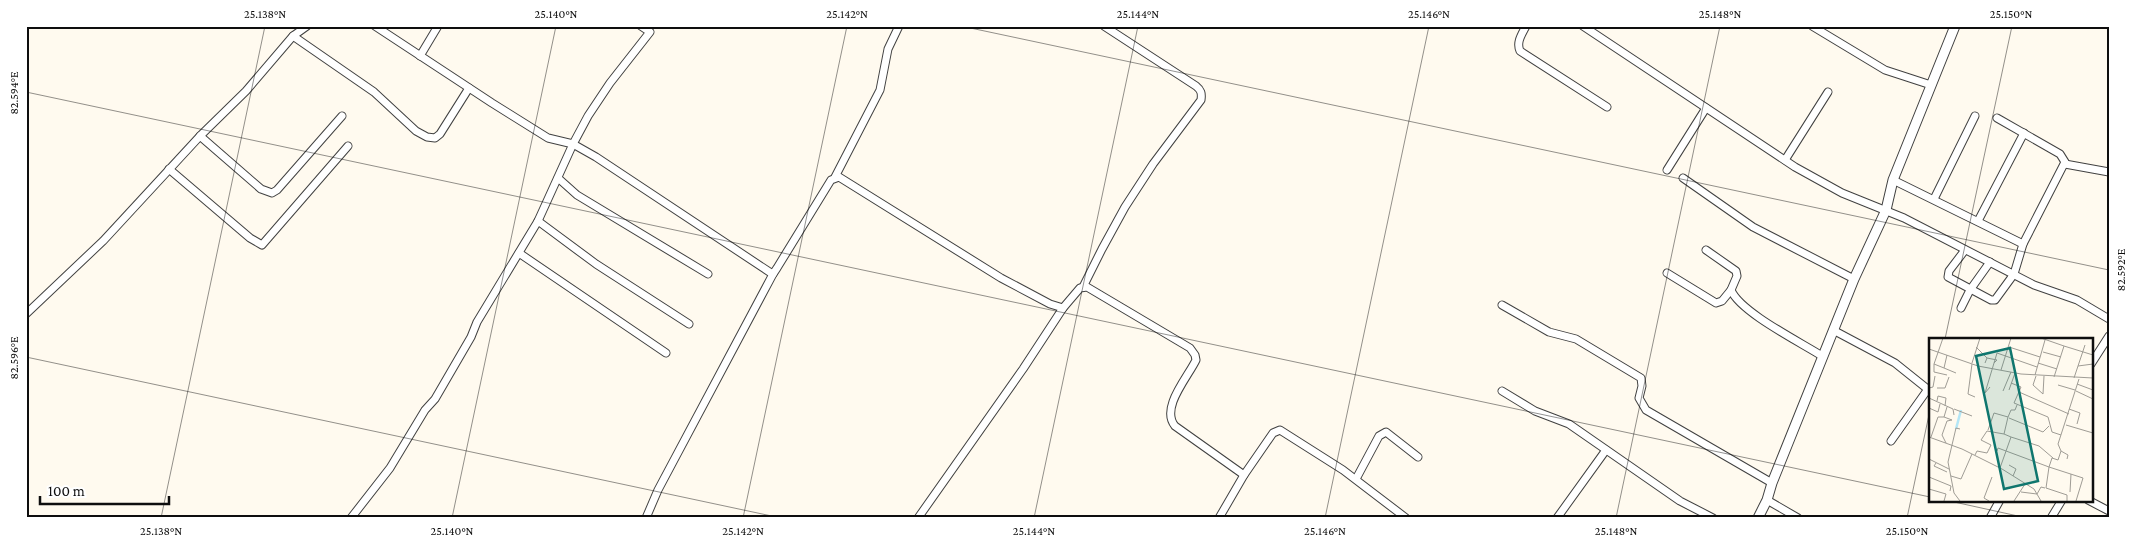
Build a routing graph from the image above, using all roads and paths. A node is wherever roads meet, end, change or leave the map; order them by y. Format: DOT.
graph roads {
  1 [pos="307,26"];
  2 [pos="376,26"];
  3 [pos="438,26"];
  4 [pos="640,26"];
  5 [pos="658,26"];
  6 [pos="899,26"];
  7 [pos="1104,26"];
  8 [pos="1526,26"];
  9 [pos="1583,26"];
  10 [pos="1812,26"];
  11 [pos="1955,26"];
  12 [pos="650,32"];
  13 [pos="293,36"];
  14 [pos="420,56"];
  15 [pos="1931,85"];
  16 [pos="469,88"];
  17 [pos="1828,92"];
  18 [pos="1607,107"];
  19 [pos="1706,108"];
  20 [pos="342,116"];
  21 [pos="1975,116"];
  22 [pos="1997,118"];
  23 [pos="2024,133"];
  24 [pos="200,136"];
  25 [pos="573,144"];
  26 [pos="348,146"];
  27 [pos="1785,160"];
  28 [pos="2065,164"];
  29 [pos="169,170"];
  30 [pos="1667,170"];
  31 [pos="2109,172"];
  32 [pos="835,177"];
  33 [pos="558,178"];
  34 [pos="1683,178"];
  35 [pos="1893,180"];
  36 [pos="1934,199"];
  37 [pos="1886,210"];
  38 [pos="538,221"];
  39 [pos="1978,222"];
  40 [pos="2022,244"];
  41 [pos="1706,250"];
  42 [pos="1965,250"];
  43 [pos="518,253"];
  44 [pos="1990,262"];
  45 [pos="1667,273"];
  46 [pos="708,274"];
  47 [pos="773,274"];
  48 [pos="2014,274"];
  49 [pos="1854,279"];
  50 [pos="1084,287"];
  51 [pos="1730,290"];
  52 [pos="1970,290"];
  53 [pos="1502,305"];
  54 [pos="1063,308"];
  55 [pos="1961,308"];
  56 [pos="26,314"];
  57 [pos="2109,319"];
  58 [pos="689,324"];
  59 [pos="1833,330"];
  60 [pos="2109,336"];
  61 [pos="666,353"];
  62 [pos="1822,356"];
  63 [pos="2092,362"];
  64 [pos="1929,390"];
  65 [pos="1502,391"];
  66 [pos="1891,440"];
  67 [pos="1606,450"];
  68 [pos="1418,457"];
  69 [pos="1244,475"];
  70 [pos="1356,480"];
  71 [pos="1772,483"];
  72 [pos="1768,500"];
  73 [pos="1999,502"];
  74 [pos="2061,502"];
  75 [pos="2092,502"];
  76 [pos="2109,511"];
  77 [pos="351,518"];
  78 [pos="646,518"];
  79 [pos="918,518"];
  80 [pos="1219,518"];
  81 [pos="1406,518"];
  82 [pos="1557,518"];
  83 [pos="1713,518"];
  84 [pos="1758,518"];
  85 [pos="1798,518"];
  86 [pos="1990,518"];
  87 [pos="2051,518"];
  1 -- 13 [label="street"];
  2 -- 14 [label="street"];
  3 -- 14 [label="street"];
  4 -- 12 [label="street"];
  5 -- 12 [label="street"];
  6 -- 32 [label="street"];
  7 -- 50 [label="street"];
  8 -- 18 [label="street"];
  9 -- 19 [label="street"];
  10 -- 15 [label="street"];
  11 -- 15 [label="street"];
  12 -- 25 [label="street"];
  13 -- 16 [label="street"];
  13 -- 24 [label="street"];
  14 -- 16 [label="street"];
  15 -- 35 [label="street"];
  16 -- 25 [label="street"];
  17 -- 27 [label="street"];
  19 -- 27 [label="street"];
  19 -- 30 [label="street"];
  20 -- 24 [label="street"];
  21 -- 36 [label="street"];
  22 -- 23 [label="street"];
  23 -- 28 [label="street"];
  23 -- 39 [label="street"];
  24 -- 29 [label="street"];
  25 -- 33 [label="street"];
  25 -- 47 [label="street"];
  26 -- 29 [label="street"];
  27 -- 37 [label="street"];
  28 -- 31 [label="street"];
  28 -- 40 [label="street"];
  29 -- 56 [label="street"];
  32 -- 47 [label="street"];
  32 -- 54 [label="street"];
  33 -- 38 [label="street"];
  33 -- 46 [label="street"];
  34 -- 49 [label="street"];
  35 -- 36 [label="street"];
  35 -- 37 [label="street"];
  36 -- 39 [label="street"];
  37 -- 42 [label="street"];
  37 -- 49 [label="street"];
  38 -- 43 [label="street"];
  38 -- 58 [label="street"];
  39 -- 40 [label="street"];
  40 -- 48 [label="street"];
  41 -- 51 [label="street"];
  42 -- 44 [label="street"];
  42 -- 52 [label="street"];
  43 -- 61 [label="street"];
  43 -- 77 [label="street"];
  44 -- 48 [label="street"];
  44 -- 52 [label="street"];
  45 -- 51 [label="street"];
  47 -- 78 [label="street"];
  48 -- 52 [label="street"];
  48 -- 57 [label="street"];
  49 -- 59 [label="street"];
  50 -- 54 [label="street"];
  50 -- 69 [label="street"];
  51 -- 62 [label="street"];
  52 -- 55 [label="street"];
  53 -- 71 [label="street"];
  54 -- 79 [label="street"];
  59 -- 62 [label="street"];
  59 -- 64 [label="street"];
  60 -- 63 [label="street"];
  62 -- 71 [label="street"];
  64 -- 66 [label="street"];
  65 -- 67 [label="street"];
  67 -- 82 [label="street"];
  67 -- 83 [label="street"];
  68 -- 70 [label="street"];
  69 -- 70 [label="street"];
  69 -- 80 [label="street"];
  70 -- 81 [label="street"];
  71 -- 72 [label="street"];
  72 -- 84 [label="street"];
  72 -- 85 [label="street"];
  73 -- 86 [label="street"];
  74 -- 87 [label="street"];
  75 -- 76 [label="street"];
}
